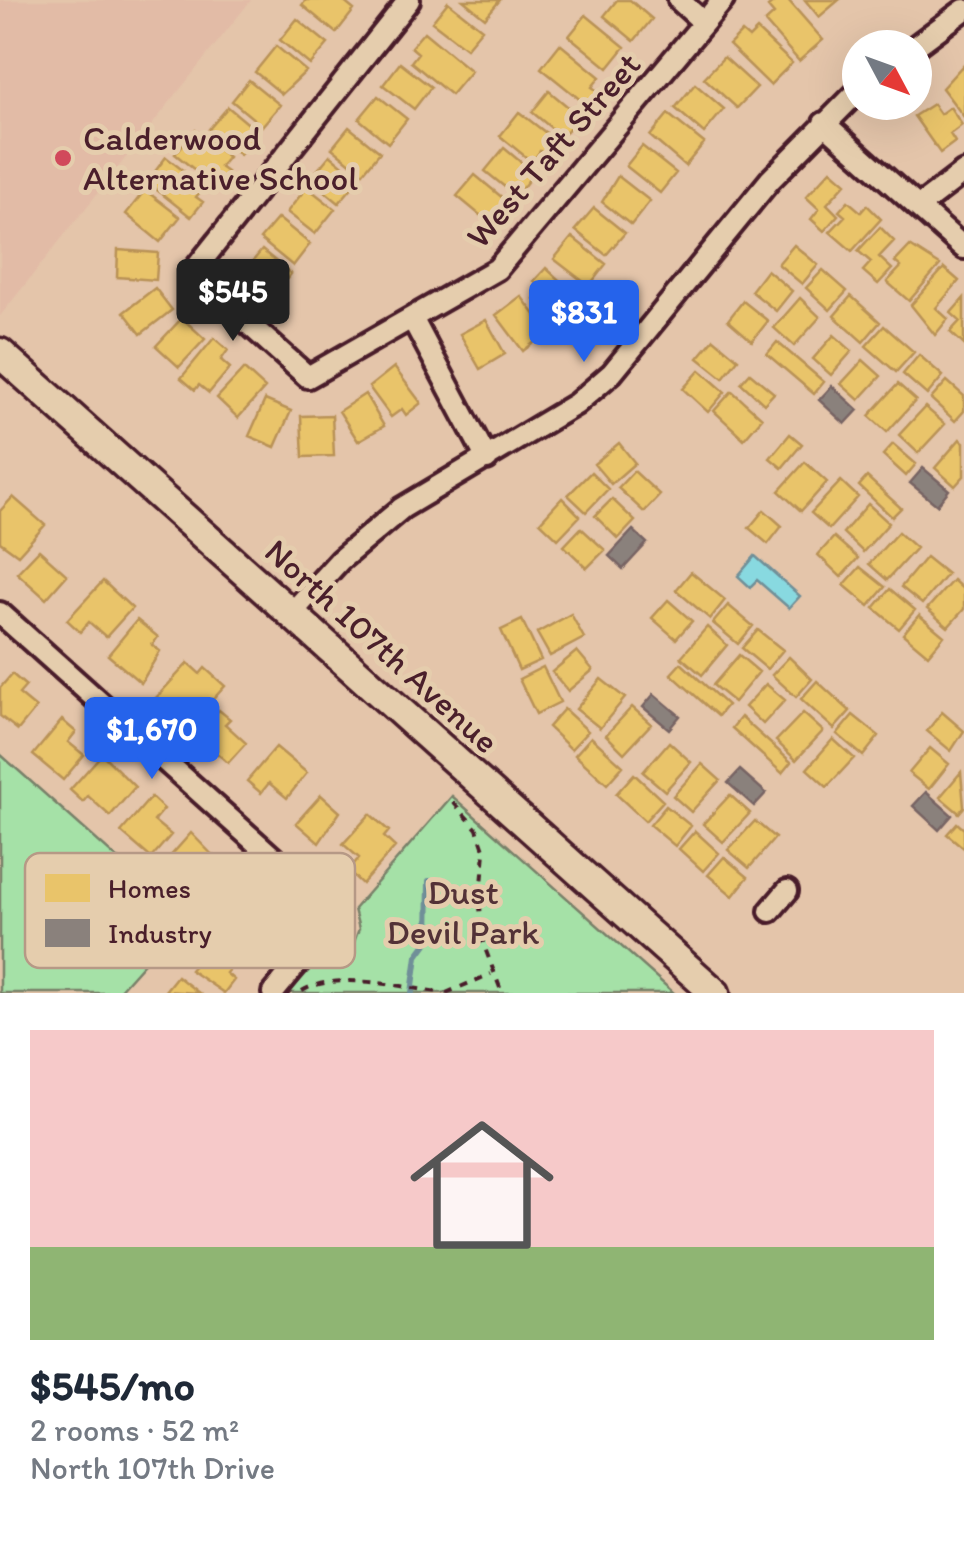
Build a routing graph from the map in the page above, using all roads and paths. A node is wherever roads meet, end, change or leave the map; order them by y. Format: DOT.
graph roads {
  1 [pos="409,0"];
  2 [pos="678,0"];
  3 [pos="723,0"];
  4 [pos="964,10"];
  5 [pos="704,22"];
  6 [pos="932,34"];
  7 [pos="842,106"];
  8 [pos="824,123"];
  9 [pos="964,172"];
  10 [pos="918,207"];
  11 [pos="964,248"];
  12 [pos="413,320"];
  13 [pos="0,353"];
  14 [pos="487,459"];
  15 [pos="0,613"];
  16 [pos="290,615"];
  17 [pos="453,802"];
  18 [pos="268,853"];
  19 [pos="787,891"];
  20 [pos="770,910"];
  21 [pos="293,968"];
  22 [pos="492,974"];
  23 [pos="273,993"];
  24 [pos="298,993"];
  25 [pos="445,993"];
  26 [pos="502,993"];
  27 [pos="715,993"];
  1 -- 12 [label="street, West Taft Street"];
  2 -- 5 [label="street"];
  3 -- 5 [label="street, West Taft Street"];
  4 -- 6 [label="street"];
  5 -- 12 [label="street, West Taft Street"];
  7 -- 8 [label="street"];
  8 -- 10 [label="street"];
  8 -- 14 [label="street"];
  9 -- 10 [label="street"];
  10 -- 11 [label="street"];
  12 -- 14 [label="street"];
  13 -- 16 [label="main road, North 107th Avenue"];
  14 -- 16 [label="street"];
  15 -- 18 [label="street"];
  16 -- 27 [label="main road, North 107th Avenue"];
  17 -- 22 [label="path"];
  19 -- 20 [label="street"];
  21 -- 23 [label="street"];
  22 -- 25 [label="path"];
  22 -- 26 [label="path"];
  24 -- 25 [label="path"];
}
